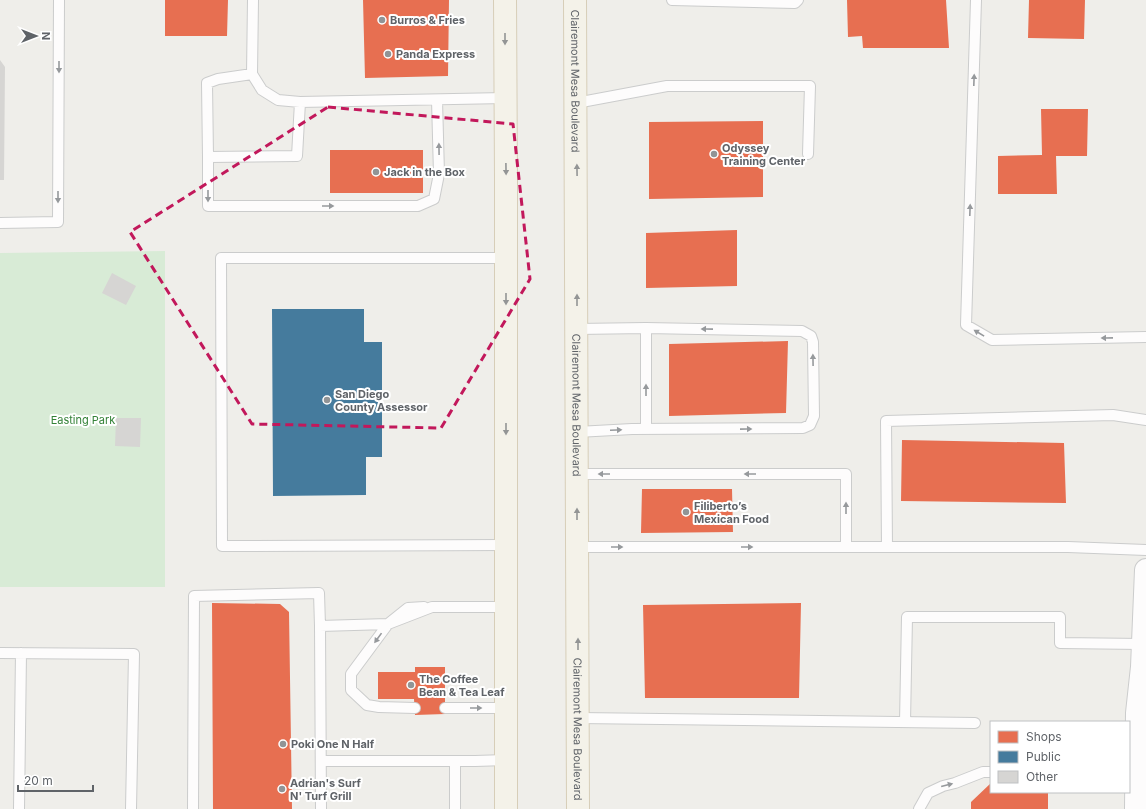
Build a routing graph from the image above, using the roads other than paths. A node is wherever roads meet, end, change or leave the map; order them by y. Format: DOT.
graph roads {
  1 [pos="59,0"];
  2 [pos="253,0"];
  3 [pos="505,0"];
  4 [pos="575,0"];
  5 [pos="672,0"];
  6 [pos="681,0"];
  7 [pos="798,0"];
  8 [pos="976,0"];
  9 [pos="252,74"];
  10 [pos="505,98"];
  11 [pos="438,100"];
  12 [pos="300,102"];
  13 [pos="576,103"];
  14 [pos="808,154"];
  15 [pos="208,157"];
  16 [pos="0,223"];
  17 [pos="506,258"];
  18 [pos="646,328"];
  19 [pos="577,329"];
  20 [pos="1146,337"];
  21 [pos="1146,420"];
  22 [pos="646,430"];
  23 [pos="577,432"];
  24 [pos="577,474"];
  25 [pos="506,545"];
  26 [pos="578,547"];
  27 [pos="846,547"];
  28 [pos="887,547"];
  29 [pos="1146,550"];
  30 [pos="1146,570"];
  31 [pos="506,607"];
  32 [pos="388,624"];
  33 [pos="320,626"];
  34 [pos="1144,632"];
  35 [pos="0,653"];
  36 [pos="21,653"];
  37 [pos="1144,667"];
  38 [pos="415,708"];
  39 [pos="445,708"];
  40 [pos="506,708"];
  41 [pos="1142,713"];
  42 [pos="578,718"];
  43 [pos="906,722"];
  44 [pos="975,723"];
  45 [pos="506,760"];
  46 [pos="321,761"];
  47 [pos="455,761"];
  48 [pos="990,772"];
  49 [pos="19,809"];
  50 [pos="131,809"];
  51 [pos="193,809"];
  52 [pos="321,809"];
  53 [pos="455,809"];
  54 [pos="506,809"];
  55 [pos="578,809"];
  56 [pos="919,809"];
  57 [pos="1136,809"];
  1 -- 16 [label="lane, one-way"];
  2 -- 9 [label="lane"];
  3 -- 10 [label="main road, one-way"];
  4 -- 13 [label="main road, Clairemont Mesa Boulevard"];
  5 -- 6 [label="lane"];
  6 -- 7 [label="lane"];
  20 -- 8 [label="lane, one-way"];
  9 -- 12 [label="lane"];
  9 -- 15 [label="lane"];
  10 -- 11 [label="lane"];
  10 -- 17 [label="main road, one-way"];
  11 -- 12 [label="lane"];
  15 -- 11 [label="lane, one-way"];
  12 -- 15 [label="lane"];
  13 -- 14 [label="lane"];
  19 -- 13 [label="main road, Clairemont Mesa Boulevard, one-way"];
  17 -- 25 [label="main road, one-way"];
  17 -- 25 [label="lane"];
  18 -- 19 [label="lane"];
  22 -- 18 [label="lane, one-way"];
  22 -- 18 [label="lane, one-way"];
  19 -- 23 [label="main road, Clairemont Mesa Boulevard"];
  21 -- 28 [label="lane"];
  23 -- 22 [label="lane, one-way"];
  23 -- 24 [label="main road, Clairemont Mesa Boulevard"];
  26 -- 24 [label="main road, Clairemont Mesa Boulevard, one-way"];
  27 -- 24 [label="lane, one-way"];
  25 -- 31 [label="main road"];
  26 -- 27 [label="lane, one-way"];
  42 -- 26 [label="main road, Clairemont Mesa Boulevard, one-way"];
  27 -- 28 [label="lane"];
  28 -- 29 [label="lane"];
  30 -- 34 [label="street"];
  31 -- 32 [label="lane"];
  31 -- 40 [label="main road"];
  32 -- 33 [label="lane"];
  32 -- 38 [label="lane, one-way"];
  33 -- 46 [label="lane"];
  33 -- 51 [label="lane"];
  34 -- 37 [label="street"];
  34 -- 43 [label="lane"];
  35 -- 36 [label="lane"];
  36 -- 49 [label="lane"];
  36 -- 50 [label="lane"];
  37 -- 41 [label="street"];
  39 -- 40 [label="lane, one-way"];
  40 -- 45 [label="main road"];
  41 -- 57 [label="street"];
  42 -- 43 [label="lane"];
  42 -- 55 [label="main road, Clairemont Mesa Boulevard"];
  43 -- 44 [label="lane"];
  45 -- 47 [label="lane"];
  45 -- 54 [label="main road"];
  46 -- 47 [label="lane"];
  46 -- 52 [label="lane"];
  47 -- 53 [label="lane"];
  56 -- 48 [label="lane, one-way"];
}
